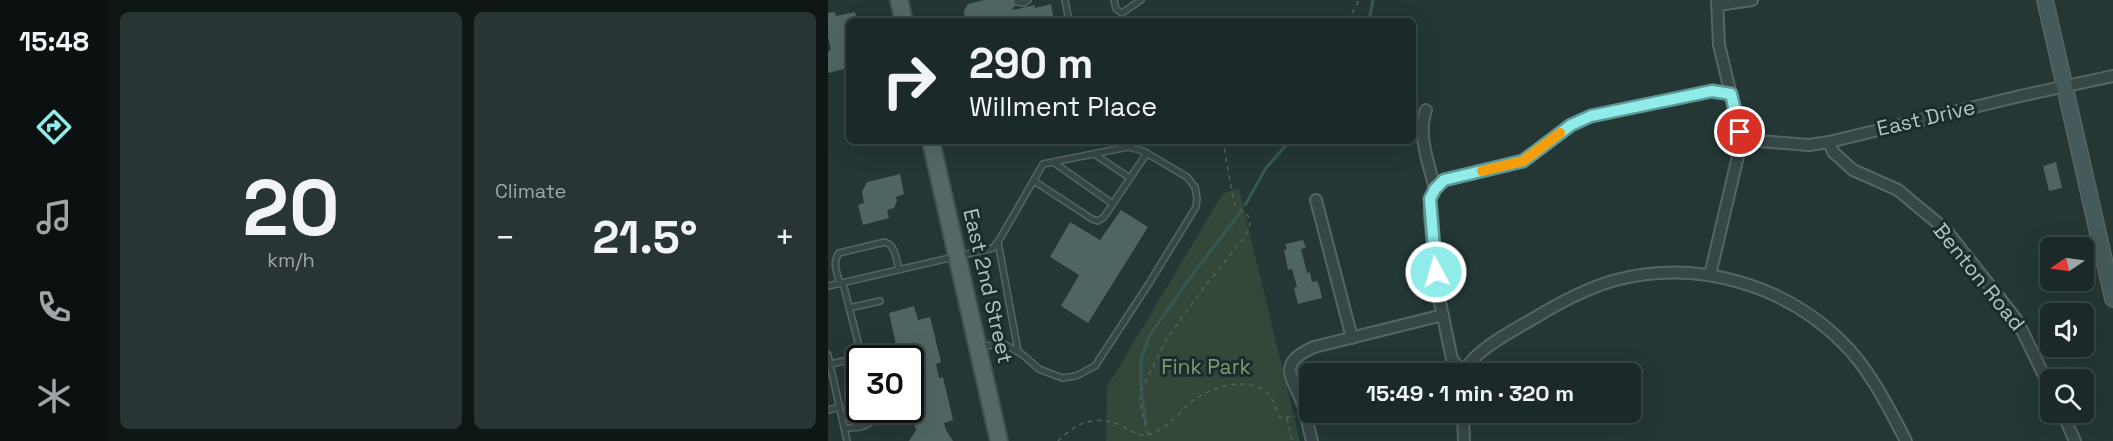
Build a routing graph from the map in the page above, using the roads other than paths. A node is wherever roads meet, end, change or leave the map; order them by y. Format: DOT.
graph roads {
  1 [pos="899,0"];
  2 [pos="1028,0"];
  3 [pos="1065,0"];
  4 [pos="1114,0"];
  5 [pos="1141,0"];
  6 [pos="1752,0"];
  7 [pos="2046,0"];
  8 [pos="1017,2"];
  9 [pos="1717,3"];
  10 [pos="903,18"];
  11 [pos="1068,18"];
  12 [pos="2113,76"];
  13 [pos="2065,86"];
  14 [pos="1731,94"];
  15 [pos="1426,110"];
  16 [pos="1740,132"];
  17 [pos="1828,142"];
  18 [pos="932,144"];
  19 [pos="1147,153"];
  20 [pos="1093,154"];
  21 [pos="1053,162"];
  22 [pos="1130,178"];
  23 [pos="1034,181"];
  24 [pos="1435,189"];
  25 [pos="1316,200"];
  26 [pos="1113,204"];
  27 [pos="998,242"];
  28 [pos="958,256"];
  29 [pos="899,270"];
  30 [pos="1710,275"];
  31 [pos="842,283"];
  32 [pos="828,286"];
  33 [pos="2113,299"];
  34 [pos="880,301"];
  35 [pos="849,308"];
  36 [pos="1443,315"];
  37 [pos="1352,338"];
  38 [pos="859,345"];
  39 [pos="979,348"];
  40 [pos="1018,351"];
  41 [pos="828,355"];
  42 [pos="846,361"];
  43 [pos="1455,363"];
  44 [pos="1468,363"];
  45 [pos="830,364"];
  46 [pos="2041,369"];
  47 [pos="840,407"];
  48 [pos="828,410"];
  49 [pos="872,423"];
  50 [pos="1463,423"];
  51 [pos="2067,423"];
  52 [pos="845,428"];
  53 [pos="848,441"];
  54 [pos="999,441"];
  55 [pos="1312,441"];
  56 [pos="1464,441"];
  57 [pos="1906,441"];
  58 [pos="2075,441"];
  1 -- 10 [label="main road"];
  2 -- 8 [label="lane"];
  3 -- 11 [label="lane"];
  4 -- 5 [label="lane"];
  6 -- 9 [label="street"];
  7 -- 13 [label="street"];
  9 -- 14 [label="street"];
  12 -- 13 [label="street, East Drive"];
  13 -- 17 [label="street, East Drive"];
  13 -- 33 [label="street"];
  14 -- 16 [label="street"];
  14 -- 24 [label="street"];
  15 -- 24 [label="street"];
  16 -- 17 [label="street, East Drive"];
  16 -- 30 [label="street"];
  17 -- 46 [label="street, Benton Road"];
  18 -- 28 [label="main road, East 2nd Street"];
  19 -- 20 [label="lane"];
  19 -- 22 [label="lane"];
  19 -- 40 [label="lane"];
  20 -- 21 [label="lane"];
  20 -- 22 [label="lane"];
  21 -- 23 [label="lane"];
  21 -- 26 [label="lane"];
  22 -- 26 [label="lane"];
  23 -- 26 [label="lane"];
  23 -- 27 [label="lane"];
  24 -- 36 [label="street"];
  25 -- 37 [label="street"];
  27 -- 28 [label="lane"];
  27 -- 40 [label="lane"];
  28 -- 29 [label="lane"];
  28 -- 39 [label="main road, East 2nd Street"];
  29 -- 31 [label="lane"];
  29 -- 31 [label="lane"];
  30 -- 44 [label="street"];
  30 -- 57 [label="street"];
  31 -- 32 [label="lane"];
  31 -- 35 [label="lane"];
  34 -- 35 [label="lane"];
  35 -- 38 [label="lane"];
  36 -- 37 [label="street"];
  36 -- 43 [label="street"];
  37 -- 55 [label="street"];
  39 -- 40 [label="lane"];
  39 -- 54 [label="main road, East 2nd Street"];
  41 -- 45 [label="lane"];
  42 -- 45 [label="lane"];
  45 -- 47 [label="lane"];
  47 -- 48 [label="lane"];
  47 -- 52 [label="lane"];
  49 -- 52 [label="lane"];
  50 -- 56 [label="street"];
  51 -- 58 [label="street"];
  52 -- 53 [label="lane"];
}
